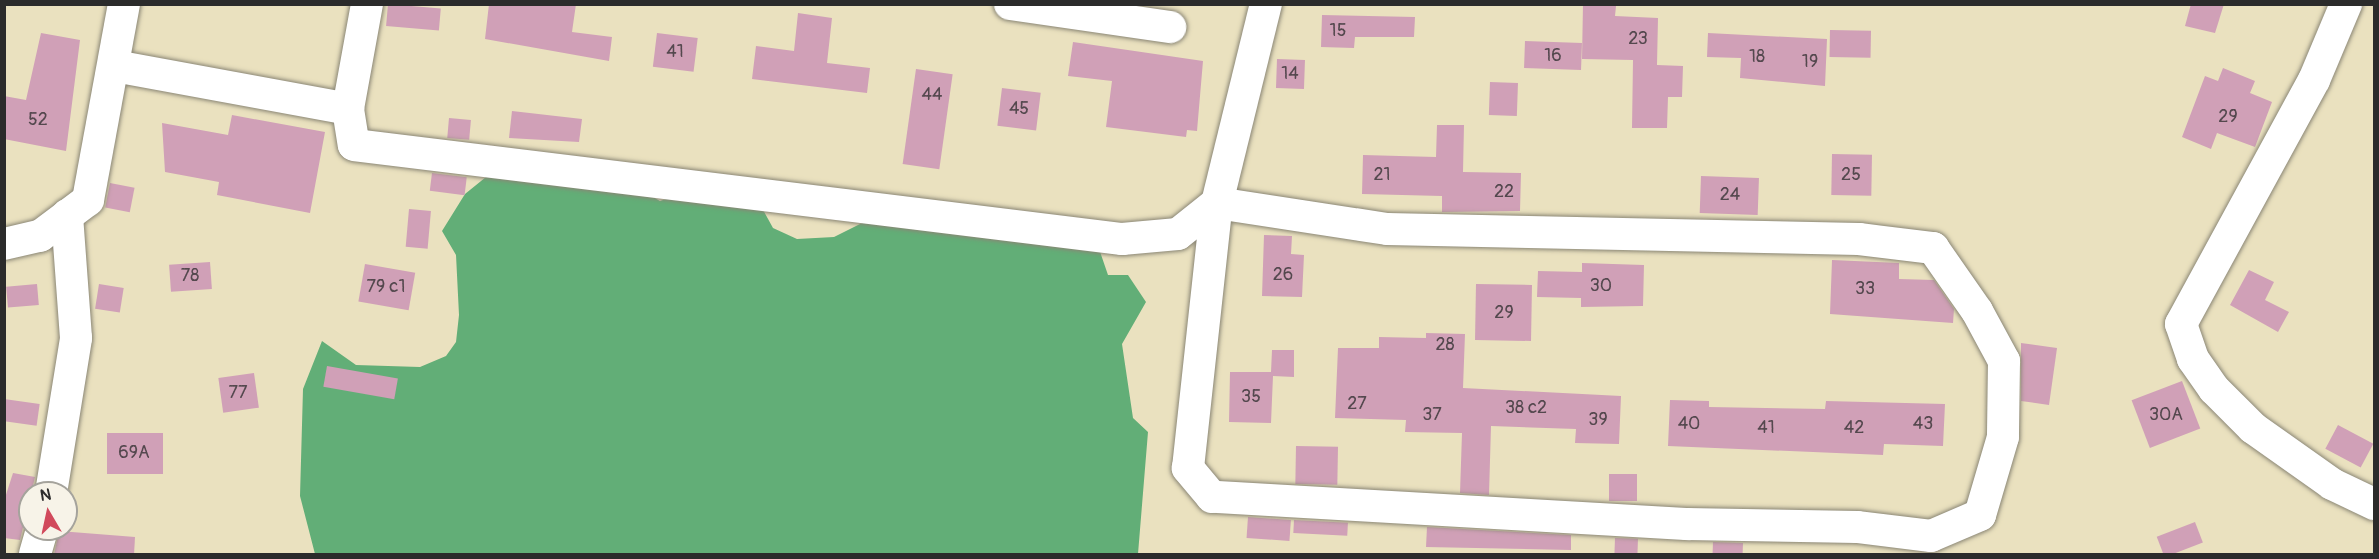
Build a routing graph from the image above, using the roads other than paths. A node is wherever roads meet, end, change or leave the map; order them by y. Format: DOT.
graph roads {
  1 [pos="124,4"];
  2 [pos="367,4"];
  3 [pos="1010,4"];
  4 [pos="1266,4"];
  5 [pos="2346,4"];
  6 [pos="1170,27"];
  7 [pos="114,66"];
  8 [pos="348,109"];
  9 [pos="1217,203"];
  10 [pos="68,215"];
  11 [pos="4,244"];
  12 [pos="53,481"];
  13 [pos="2374,504"];
  1 -- 7 [label="street"];
  2 -- 8 [label="street"];
  3 -- 6 [label="street"];
  4 -- 9 [label="street"];
  5 -- 13 [label="street"];
  7 -- 8 [label="street"];
  7 -- 10 [label="street"];
  8 -- 9 [label="street"];
  9 -- 9 [label="street"];
  10 -- 11 [label="street"];
  10 -- 12 [label="street"];
}
